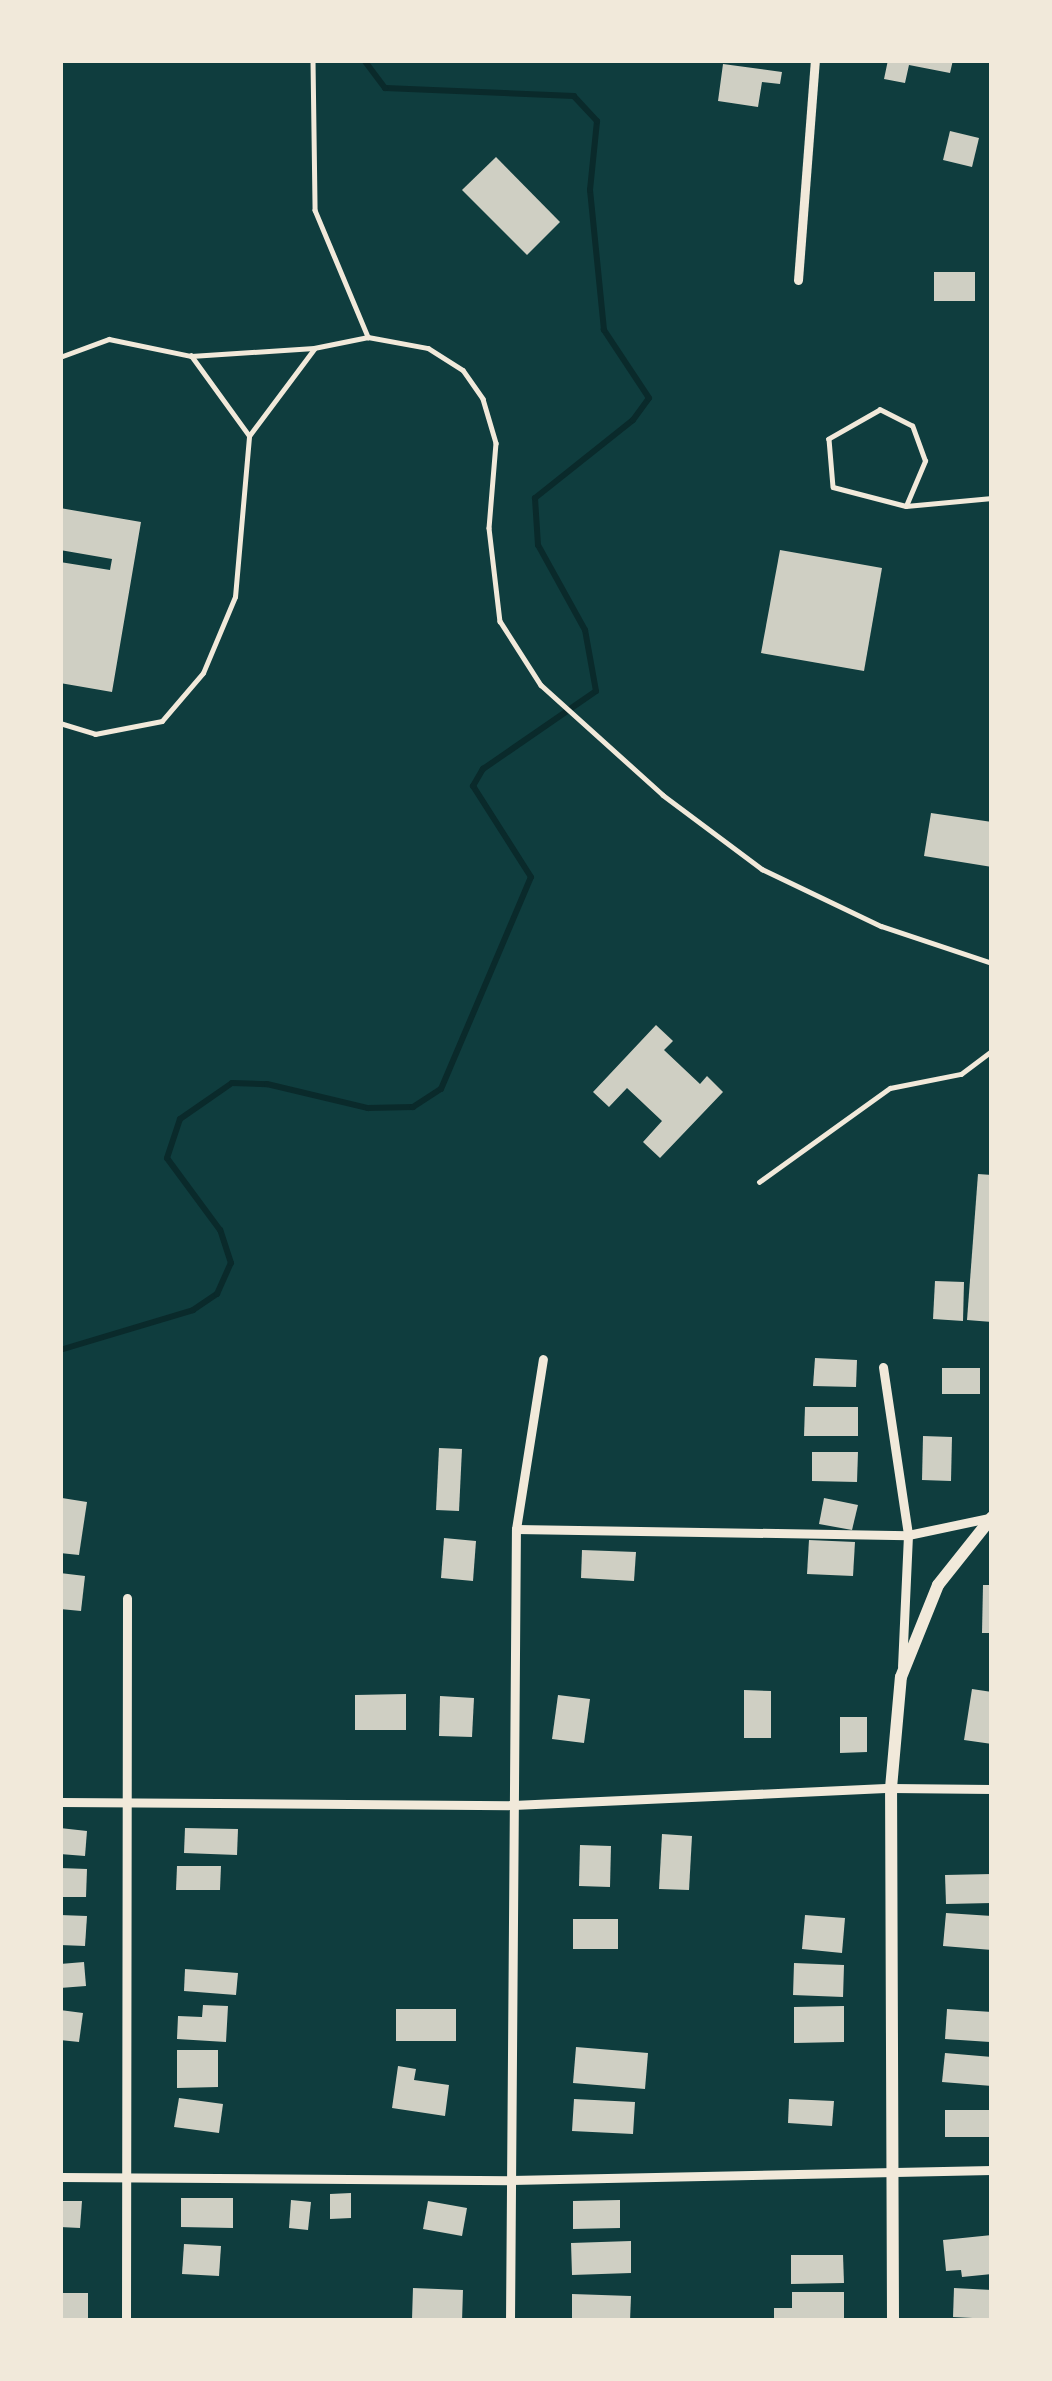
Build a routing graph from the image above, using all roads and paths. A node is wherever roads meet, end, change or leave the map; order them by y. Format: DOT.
graph roads {
  1 [pos="313,60"];
  2 [pos="815,60"];
  3 [pos="798,280"];
  4 [pos="368,337"];
  5 [pos="314,348"];
  6 [pos="191,356"];
  7 [pos="60,357"];
  8 [pos="249,436"];
  9 [pos="992,497"];
  10 [pos="906,506"];
  11 [pos="60,723"];
  12 [pos="992,963"];
  13 [pos="992,1052"];
  14 [pos="759,1182"];
  15 [pos="543,1359"];
  16 [pos="883,1367"];
  17 [pos="991,1518"];
  18 [pos="516,1529"];
  19 [pos="908,1535"];
  20 [pos="127,1598"];
  21 [pos="901,1677"];
  22 [pos="891,1788"];
  23 [pos="992,1789"];
  24 [pos="60,1802"];
  25 [pos="128,1805"];
  26 [pos="513,1805"];
  27 [pos="892,2170"];
  28 [pos="992,2170"];
  29 [pos="60,2177"];
  30 [pos="127,2177"];
  31 [pos="511,2180"];
  32 [pos="126,2321"];
  33 [pos="510,2321"];
  34 [pos="893,2321"];
  1 -- 4 [label="lane"];
  2 -- 3 [label="street"];
  4 -- 5 [label="lane"];
  4 -- 12 [label="lane"];
  5 -- 6 [label="lane"];
  5 -- 8 [label="lane"];
  6 -- 7 [label="lane"];
  6 -- 8 [label="lane"];
  8 -- 11 [label="lane"];
  9 -- 10 [label="lane"];
  10 -- 10 [label="lane"];
  13 -- 14 [label="lane"];
  15 -- 18 [label="street"];
  16 -- 19 [label="street"];
  17 -- 19 [label="street"];
  17 -- 21 [label="main road"];
  18 -- 19 [label="street"];
  18 -- 26 [label="street"];
  19 -- 21 [label="street"];
  20 -- 25 [label="street"];
  21 -- 22 [label="main road"];
  22 -- 23 [label="street"];
  22 -- 26 [label="street"];
  22 -- 27 [label="main road"];
  24 -- 25 [label="street"];
  25 -- 26 [label="street"];
  25 -- 30 [label="street"];
  26 -- 31 [label="street"];
  27 -- 28 [label="street"];
  27 -- 31 [label="street"];
  27 -- 34 [label="main road"];
  29 -- 30 [label="street"];
  30 -- 31 [label="street"];
  30 -- 32 [label="street"];
  31 -- 33 [label="street"];
}
